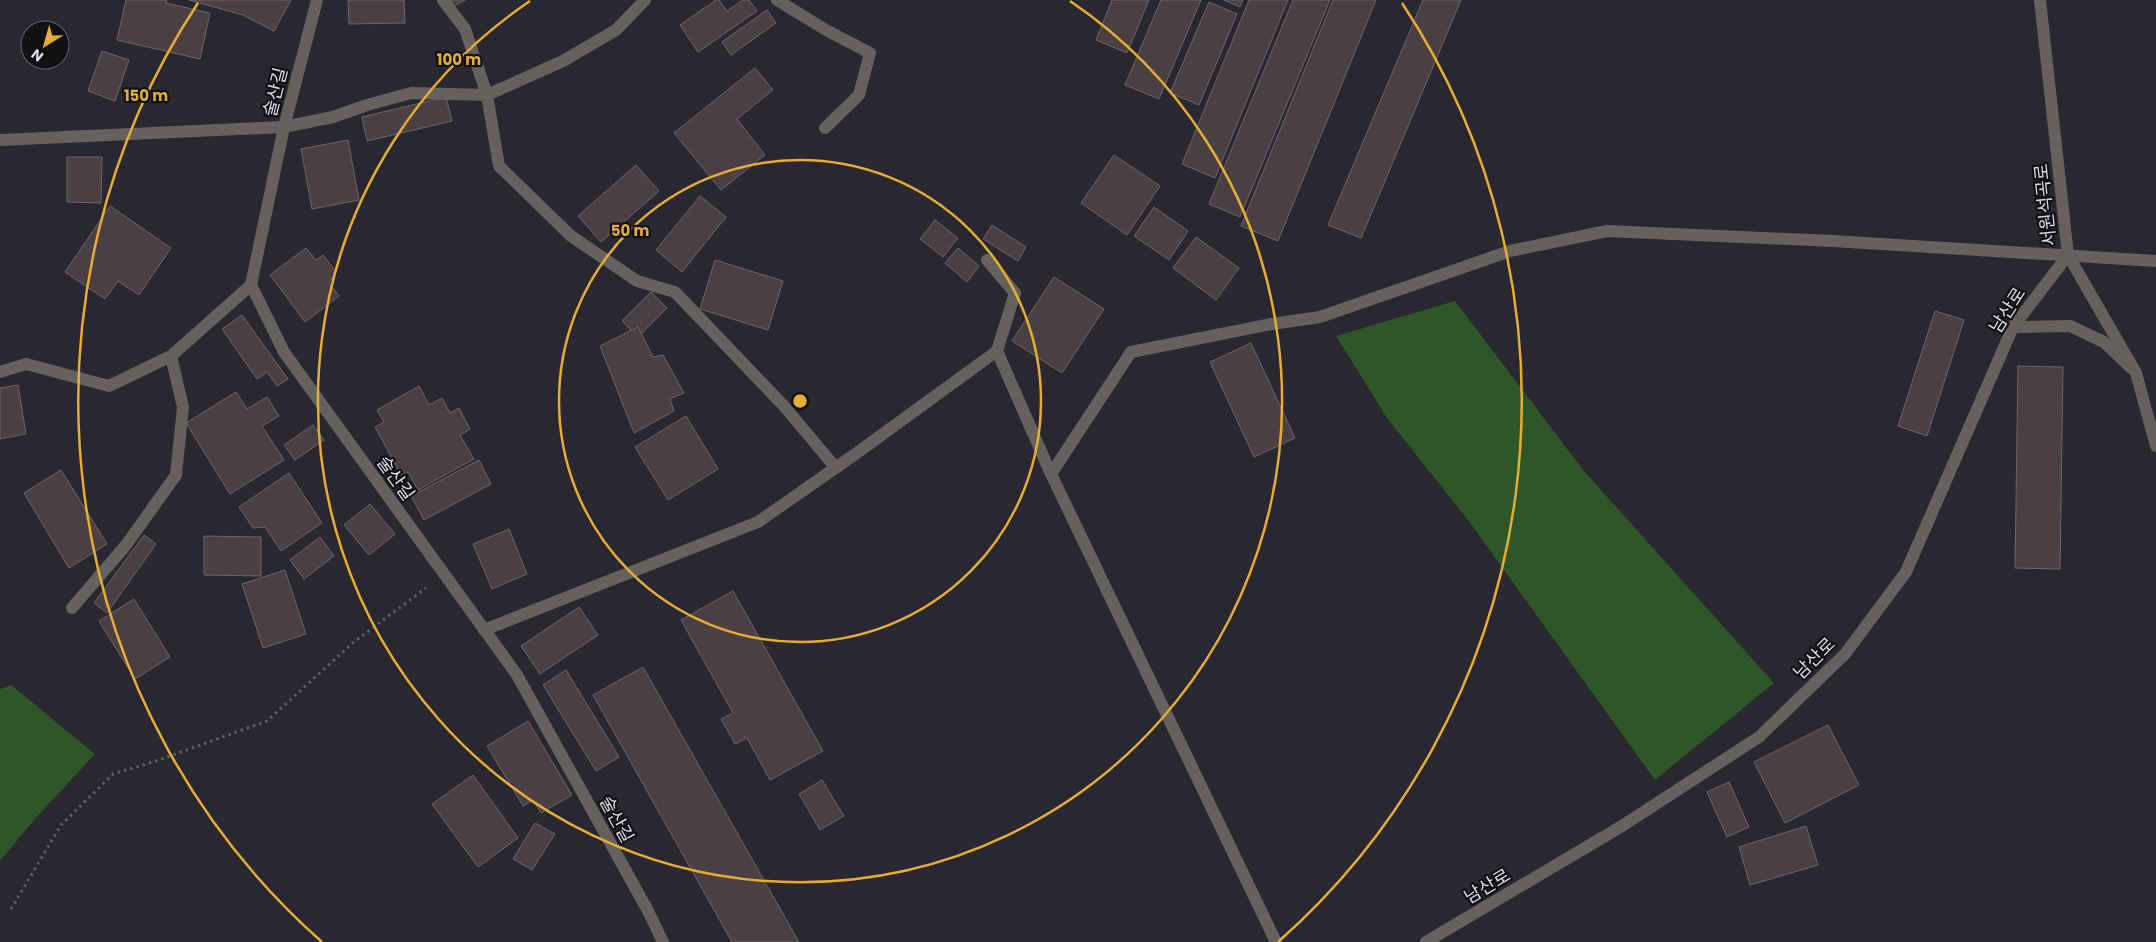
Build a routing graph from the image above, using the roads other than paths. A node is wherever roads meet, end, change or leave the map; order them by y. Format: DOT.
graph roads {
  1 [pos="317,0"];
  2 [pos="443,0"];
  3 [pos="645,0"];
  4 [pos="777,0"];
  5 [pos="2040,0"];
  6 [pos="486,95"];
  7 [pos="284,127"];
  8 [pos="825,128"];
  9 [pos="0,140"];
  10 [pos="2068,254"];
  11 [pos="987,260"];
  12 [pos="2156,261"];
  13 [pos="251,285"];
  14 [pos="2013,327"];
  15 [pos="997,351"];
  16 [pos="171,356"];
  17 [pos="0,372"];
  18 [pos="2136,373"];
  19 [pos="2156,446"];
  20 [pos="836,468"];
  21 [pos="1050,474"];
  22 [pos="72,608"];
  23 [pos="484,630"];
  24 [pos="663,942"];
  25 [pos="1276,942"];
  26 [pos="1426,942"];
  1 -- 7 [label="street, 술산길"];
  2 -- 6 [label="street"];
  3 -- 6 [label="street"];
  4 -- 8 [label="street"];
  5 -- 10 [label="street, 서원석곡로"];
  6 -- 7 [label="street"];
  6 -- 20 [label="street"];
  7 -- 9 [label="street"];
  7 -- 13 [label="street, 술산길"];
  10 -- 12 [label="street"];
  10 -- 14 [label="street, 남산로"];
  10 -- 18 [label="street, 서원석곡로"];
  10 -- 21 [label="street"];
  11 -- 15 [label="street"];
  13 -- 16 [label="street"];
  13 -- 23 [label="street, 술산길"];
  14 -- 18 [label="street"];
  14 -- 26 [label="street, 남산로"];
  15 -- 20 [label="street"];
  15 -- 21 [label="street"];
  16 -- 17 [label="street"];
  16 -- 22 [label="street"];
  18 -- 19 [label="street, 서원석곡로"];
  20 -- 23 [label="street"];
  21 -- 25 [label="street"];
  23 -- 24 [label="street, 술산길"];
}
